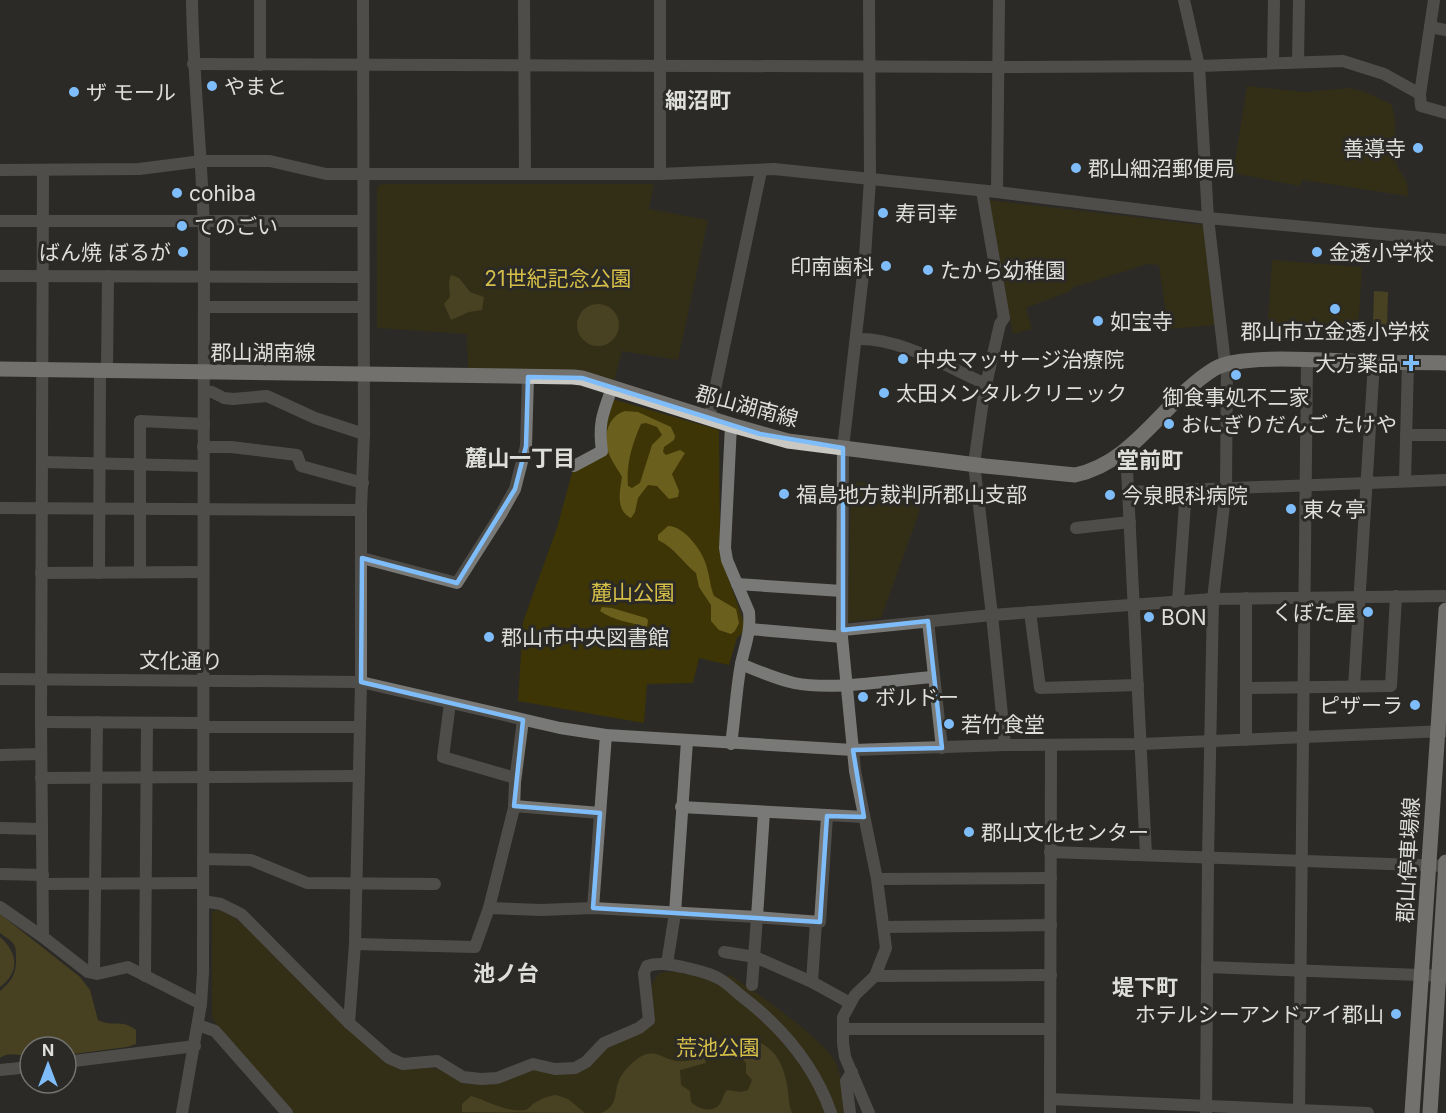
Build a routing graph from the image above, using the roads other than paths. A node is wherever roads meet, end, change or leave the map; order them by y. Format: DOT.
graph roads {
  1 [pos="192,0"];
  2 [pos="260,0"];
  3 [pos="363,0"];
  4 [pos="524,0"];
  5 [pos="660,0"];
  6 [pos="869,0"];
  7 [pos="999,0"];
  8 [pos="1184,0"];
  9 [pos="1274,0"];
  10 [pos="1299,0"];
  11 [pos="1434,0"];
  12 [pos="1430,27"];
  13 [pos="1446,30"];
  14 [pos="1298,62"];
  15 [pos="1274,63"];
  16 [pos="193,64"];
  17 [pos="260,64"];
  18 [pos="362,65"];
  19 [pos="525,65"];
  20 [pos="659,65"];
  21 [pos="870,66"];
  22 [pos="1199,66"];
  23 [pos="998,67"];
  24 [pos="1420,94"];
  25 [pos="1446,113"];
  26 [pos="202,161"];
  27 [pos="0,170"];
  28 [pos="43,170"];
  29 [pos="761,171"];
  30 [pos="363,174"];
  31 [pos="525,174"];
  32 [pos="660,174"];
  33 [pos="870,179"];
  34 [pos="982,190"];
  35 [pos="997,192"];
  36 [pos="1208,218"];
  37 [pos="0,221"];
  38 [pos="43,221"];
  39 [pos="204,221"];
  40 [pos="363,221"];
  41 [pos="1446,240"];
  42 [pos="0,276"];
  43 [pos="43,276"];
  44 [pos="108,276"];
  45 [pos="204,276"];
  46 [pos="363,277"];
  47 [pos="204,307"];
  48 [pos="363,307"];
  49 [pos="856,339"];
  50 [pos="1307,360"];
  51 [pos="1374,362"];
  52 [pos="1408,362"];
  53 [pos="1446,363"];
  54 [pos="1227,364"];
  55 [pos="0,369"];
  56 [pos="43,370"];
  57 [pos="104,371"];
  58 [pos="204,373"];
  59 [pos="363,374"];
  60 [pos="528,377"];
  61 [pos="986,384"];
  62 [pos="612,388"];
  63 [pos="204,392"];
  64 [pos="710,418"];
  65 [pos="204,424"];
  66 [pos="731,425"];
  67 [pos="364,434"];
  68 [pos="1406,435"];
  69 [pos="1446,435"];
  70 [pos="203,447"];
  71 [pos="843,448"];
  72 [pos="1126,450"];
  73 [pos="43,462"];
  74 [pos="98,464"];
  75 [pos="974,464"];
  76 [pos="140,465"];
  77 [pos="203,466"];
  78 [pos="574,466"];
  79 [pos="1446,480"];
  80 [pos="1405,481"];
  81 [pos="1368,482"];
  82 [pos="363,483"];
  83 [pos="1305,485"];
  84 [pos="1226,488"];
  85 [pos="1186,490"];
  86 [pos="1129,492"];
  87 [pos="0,508"];
  88 [pos="43,508"];
  89 [pos="98,508"];
  90 [pos="139,508"];
  91 [pos="203,508"];
  92 [pos="361,510"];
  93 [pos="1130,522"];
  94 [pos="1076,528"];
  95 [pos="362,558"];
  96 [pos="140,572"];
  97 [pos="203,572"];
  98 [pos="41,573"];
  99 [pos="99,573"];
  100 [pos="737,584"];
  101 [pos="842,591"];
  102 [pos="1359,596"];
  103 [pos="1396,596"];
  104 [pos="1446,596"];
  105 [pos="1304,597"];
  106 [pos="1246,598"];
  107 [pos="1213,599"];
  108 [pos="1178,601"];
  109 [pos="1134,604"];
  110 [pos="1446,610"];
  111 [pos="1030,612"];
  112 [pos="992,615"];
  113 [pos="928,621"];
  114 [pos="749,629"];
  115 [pos="842,634"];
  116 [pos="741,664"];
  117 [pos="933,676"];
  118 [pos="0,679"];
  119 [pos="42,679"];
  120 [pos="203,681"];
  121 [pos="361,682"];
  122 [pos="846,685"];
  123 [pos="1138,685"];
  124 [pos="1354,687"];
  125 [pos="1246,688"];
  126 [pos="1303,688"];
  127 [pos="450,703"];
  128 [pos="523,720"];
  129 [pos="41,722"];
  130 [pos="97,722"];
  131 [pos="147,723"];
  132 [pos="203,725"];
  133 [pos="359,727"];
  134 [pos="1442,731"];
  135 [pos="606,735"];
  136 [pos="1302,738"];
  137 [pos="1246,740"];
  138 [pos="687,741"];
  139 [pos="1210,741"];
  140 [pos="731,744"];
  141 [pos="1141,744"];
  142 [pos="1005,745"];
  143 [pos="1051,745"];
  144 [pos="942,748"];
  145 [pos="853,750"];
  146 [pos="0,754"];
  147 [pos="41,754"];
  148 [pos="358,776"];
  149 [pos="41,778"];
  150 [pos="96,778"];
  151 [pos="146,778"];
  152 [pos="515,778"];
  153 [pos="203,779"];
  154 [pos="514,806"];
  155 [pos="681,807"];
  156 [pos="764,812"];
  157 [pos="600,813"];
  158 [pos="827,816"];
  159 [pos="864,817"];
  160 [pos="0,828"];
  161 [pos="42,829"];
  162 [pos="1050,852"];
  163 [pos="1146,855"];
  164 [pos="203,859"];
  165 [pos="1208,859"];
  166 [pos="1301,861"];
  167 [pos="1446,862"];
  168 [pos="1428,866"];
  169 [pos="1446,866"];
  170 [pos="0,874"];
  171 [pos="1051,878"];
  172 [pos="43,879"];
  173 [pos="877,879"];
  174 [pos="203,883"];
  175 [pos="93,884"];
  176 [pos="145,884"];
  177 [pos="356,884"];
  178 [pos="435,884"];
  179 [pos="203,901"];
  180 [pos="0,907"];
  181 [pos="489,908"];
  182 [pos="593,908"];
  183 [pos="675,912"];
  184 [pos="757,917"];
  185 [pos="816,922"];
  186 [pos="1051,925"];
  187 [pos="884,927"];
  188 [pos="43,937"];
  189 [pos="355,944"];
  190 [pos="724,952"];
  191 [pos="755,957"];
  192 [pos="667,964"];
  193 [pos="1207,967"];
  194 [pos="1300,971"];
  195 [pos="94,973"];
  196 [pos="1051,975"];
  197 [pos="145,976"];
  198 [pos="875,976"];
  199 [pos="1422,976"];
  200 [pos="1443,976"];
  201 [pos="812,982"];
  202 [pos="752,985"];
  203 [pos="850,1003"];
  204 [pos="201,1004"];
  205 [pos="349,1023"];
  206 [pos="198,1025"];
  207 [pos="843,1029"];
  208 [pos="1050,1029"];
  209 [pos="195,1046"];
  210 [pos="78,1061"];
  211 [pos="18,1068"];
  212 [pos="0,1070"];
  213 [pos="852,1072"];
  214 [pos="1050,1099"];
  215 [pos="1206,1109"];
  216 [pos="1299,1112"];
  217 [pos="182,1113"];
  218 [pos="287,1113"];
  219 [pos="831,1113"];
  220 [pos="850,1113"];
  221 [pos="868,1113"];
  222 [pos="1050,1113"];
  223 [pos="1368,1113"];
  224 [pos="1412,1113"];
  225 [pos="1430,1113"];
  1 -- 16 [label="street"];
  2 -- 17 [label="street"];
  3 -- 18 [label="street"];
  4 -- 19 [label="street"];
  5 -- 20 [label="street"];
  6 -- 21 [label="street"];
  7 -- 23 [label="street"];
  8 -- 22 [label="street"];
  9 -- 15 [label="street"];
  10 -- 14 [label="street"];
  11 -- 12 [label="street"];
  12 -- 13 [label="street"];
  12 -- 24 [label="street"];
  14 -- 15 [label="street"];
  14 -- 24 [label="street"];
  15 -- 22 [label="street"];
  16 -- 17 [label="street"];
  16 -- 26 [label="street"];
  17 -- 18 [label="street"];
  18 -- 19 [label="street"];
  18 -- 30 [label="street"];
  19 -- 20 [label="street"];
  19 -- 31 [label="street"];
  20 -- 21 [label="street"];
  20 -- 32 [label="street"];
  21 -- 23 [label="street"];
  21 -- 33 [label="street"];
  22 -- 23 [label="street"];
  22 -- 36 [label="street"];
  23 -- 35 [label="street"];
  24 -- 25 [label="street"];
  26 -- 28 [label="street"];
  26 -- 30 [label="street"];
  26 -- 39 [label="street"];
  27 -- 28 [label="street"];
  28 -- 38 [label="street"];
  29 -- 32 [label="street"];
  29 -- 33 [label="street"];
  29 -- 64 [label="street"];
  30 -- 31 [label="street"];
  30 -- 40 [label="street"];
  31 -- 32 [label="street"];
  33 -- 34 [label="street"];
  33 -- 49 [label="street"];
  34 -- 35 [label="street"];
  34 -- 61 [label="street"];
  35 -- 36 [label="street"];
  36 -- 41 [label="street"];
  36 -- 54 [label="street"];
  37 -- 38 [label="street"];
  38 -- 39 [label="street"];
  38 -- 43 [label="street"];
  39 -- 40 [label="street"];
  39 -- 45 [label="street"];
  40 -- 46 [label="street"];
  42 -- 43 [label="street"];
  43 -- 44 [label="street"];
  43 -- 56 [label="street"];
  44 -- 45 [label="street"];
  44 -- 57 [label="street"];
  45 -- 46 [label="street"];
  45 -- 47 [label="street"];
  46 -- 48 [label="street"];
  47 -- 48 [label="street"];
  47 -- 58 [label="street"];
  48 -- 59 [label="street"];
  49 -- 61 [label="street"];
  49 -- 71 [label="street"];
  50 -- 51 [label="main road, 郡山湖南線"];
  50 -- 54 [label="main road, 郡山湖南線"];
  50 -- 83 [label="street"];
  51 -- 52 [label="main road, 郡山湖南線"];
  51 -- 81 [label="street"];
  52 -- 53 [label="main road, 郡山湖南線"];
  52 -- 68 [label="street"];
  54 -- 72 [label="main road, 郡山湖南線"];
  54 -- 84 [label="street"];
  55 -- 56 [label="main road, 郡山湖南線"];
  56 -- 57 [label="main road, 郡山湖南線"];
  56 -- 73 [label="street"];
  57 -- 58 [label="main road, 郡山湖南線"];
  57 -- 74 [label="street"];
  58 -- 59 [label="main road, 郡山湖南線"];
  58 -- 63 [label="street"];
  59 -- 60 [label="main road, 郡山湖南線"];
  59 -- 67 [label="street"];
  60 -- 62 [label="main road, 郡山湖南線"];
  60 -- 95 [label="street"];
  61 -- 75 [label="street"];
  62 -- 64 [label="main road, 郡山湖南線"];
  62 -- 78 [label="street"];
  63 -- 65 [label="street"];
  63 -- 67 [label="street"];
  64 -- 66 [label="main road, 郡山湖南線"];
  65 -- 70 [label="street"];
  65 -- 76 [label="street"];
  66 -- 71 [label="main road, 郡山湖南線"];
  66 -- 100 [label="street"];
  67 -- 82 [label="street"];
  68 -- 69 [label="street"];
  68 -- 80 [label="street"];
  70 -- 77 [label="street"];
  70 -- 82 [label="street"];
  71 -- 75 [label="main road, 郡山湖南線"];
  71 -- 101 [label="street"];
  72 -- 75 [label="main road, 郡山湖南線"];
  72 -- 86 [label="street"];
  73 -- 74 [label="street"];
  73 -- 88 [label="street"];
  74 -- 76 [label="street"];
  74 -- 89 [label="street"];
  75 -- 112 [label="street"];
  76 -- 77 [label="street"];
  76 -- 90 [label="street"];
  77 -- 91 [label="street"];
  79 -- 80 [label="street"];
  80 -- 81 [label="street"];
  81 -- 83 [label="street"];
  81 -- 102 [label="street"];
  82 -- 92 [label="street"];
  83 -- 84 [label="street"];
  83 -- 105 [label="street"];
  84 -- 85 [label="street"];
  84 -- 107 [label="street"];
  85 -- 86 [label="street"];
  85 -- 108 [label="street"];
  86 -- 93 [label="street"];
  87 -- 88 [label="street"];
  88 -- 89 [label="street"];
  88 -- 98 [label="street"];
  89 -- 90 [label="street"];
  89 -- 99 [label="street"];
  90 -- 91 [label="street"];
  90 -- 96 [label="street"];
  91 -- 92 [label="street"];
  91 -- 97 [label="street"];
  92 -- 95 [label="street"];
  93 -- 94 [label="street"];
  93 -- 109 [label="street"];
  95 -- 121 [label="street"];
  96 -- 97 [label="street"];
  96 -- 99 [label="street"];
  97 -- 120 [label="street"];
  98 -- 99 [label="street"];
  98 -- 119 [label="street"];
  100 -- 101 [label="street"];
  100 -- 114 [label="street"];
  101 -- 115 [label="street"];
  102 -- 103 [label="street"];
  102 -- 105 [label="street"];
  102 -- 124 [label="street"];
  103 -- 104 [label="street"];
  103 -- 124 [label="street"];
  105 -- 106 [label="street"];
  105 -- 126 [label="street"];
  106 -- 107 [label="street"];
  106 -- 125 [label="street"];
  107 -- 108 [label="street"];
  107 -- 139 [label="street"];
  108 -- 109 [label="street"];
  109 -- 111 [label="street"];
  109 -- 123 [label="street"];
  110 -- 134 [label="main road, 郡山停車場線"];
  111 -- 112 [label="street"];
  111 -- 123 [label="street"];
  112 -- 113 [label="street"];
  112 -- 142 [label="street"];
  113 -- 115 [label="street"];
  113 -- 117 [label="street"];
  114 -- 115 [label="street"];
  114 -- 116 [label="street"];
  115 -- 122 [label="street"];
  116 -- 122 [label="street"];
  116 -- 140 [label="street"];
  117 -- 122 [label="street"];
  117 -- 144 [label="street"];
  118 -- 119 [label="street, 文化通り"];
  119 -- 120 [label="street, 文化通り"];
  119 -- 129 [label="street"];
  120 -- 121 [label="street, 文化通り"];
  120 -- 132 [label="street"];
  121 -- 127 [label="street, 文化通り"];
  121 -- 133 [label="street"];
  122 -- 145 [label="street"];
  123 -- 141 [label="street"];
  124 -- 126 [label="street"];
  125 -- 126 [label="street"];
  125 -- 137 [label="street"];
  126 -- 136 [label="street"];
  127 -- 128 [label="street, 文化通り"];
  127 -- 152 [label="street"];
  128 -- 135 [label="street, 文化通り"];
  128 -- 152 [label="street"];
  129 -- 130 [label="street"];
  129 -- 147 [label="street"];
  130 -- 131 [label="street"];
  130 -- 150 [label="street"];
  131 -- 132 [label="street"];
  131 -- 151 [label="street"];
  132 -- 133 [label="street"];
  132 -- 153 [label="street"];
  133 -- 148 [label="street"];
  134 -- 136 [label="street, 文化通り"];
  134 -- 168 [label="main road, 郡山停車場線"];
  135 -- 138 [label="street, 文化通り"];
  135 -- 157 [label="street"];
  136 -- 137 [label="street, 文化通り"];
  136 -- 166 [label="street"];
  137 -- 139 [label="street, 文化通り"];
  138 -- 140 [label="street, 文化通り"];
  138 -- 155 [label="street"];
  139 -- 141 [label="street, 文化通り"];
  139 -- 165 [label="street"];
  140 -- 145 [label="street, 文化通り"];
  141 -- 143 [label="street, 文化通り"];
  141 -- 163 [label="street"];
  142 -- 143 [label="street, 文化通り"];
  142 -- 144 [label="street, 文化通り"];
  143 -- 162 [label="street"];
  144 -- 145 [label="street, 文化通り"];
  145 -- 159 [label="street"];
  146 -- 147 [label="street"];
  147 -- 149 [label="street"];
  148 -- 153 [label="street"];
  148 -- 177 [label="street"];
  149 -- 150 [label="street"];
  149 -- 161 [label="street"];
  150 -- 151 [label="street"];
  150 -- 175 [label="street"];
  151 -- 153 [label="street"];
  151 -- 176 [label="street"];
  152 -- 154 [label="street"];
  153 -- 164 [label="street"];
  154 -- 157 [label="street"];
  154 -- 181 [label="street"];
  155 -- 156 [label="street"];
  155 -- 183 [label="street"];
  156 -- 158 [label="street"];
  156 -- 184 [label="street"];
  157 -- 182 [label="street"];
  158 -- 159 [label="street"];
  158 -- 185 [label="street"];
  159 -- 173 [label="street"];
  160 -- 161 [label="street"];
  161 -- 172 [label="street"];
  162 -- 163 [label="street"];
  162 -- 171 [label="street"];
  163 -- 165 [label="street"];
  164 -- 174 [label="street"];
  164 -- 177 [label="street"];
  165 -- 166 [label="street"];
  165 -- 193 [label="street"];
  166 -- 168 [label="street"];
  166 -- 194 [label="street"];
  167 -- 169 [label="main road, 郡山停車場線"];
  168 -- 169 [label="street"];
  168 -- 199 [label="main road, 郡山停車場線"];
  169 -- 200 [label="main road, 郡山停車場線"];
  170 -- 172 [label="street"];
  171 -- 173 [label="street"];
  171 -- 186 [label="street"];
  172 -- 175 [label="street"];
  172 -- 188 [label="street"];
  173 -- 187 [label="street"];
  174 -- 176 [label="street"];
  174 -- 179 [label="street"];
  175 -- 176 [label="street"];
  175 -- 195 [label="street"];
  176 -- 197 [label="street"];
  177 -- 178 [label="street"];
  177 -- 189 [label="street"];
  179 -- 204 [label="street"];
  179 -- 205 [label="street"];
  180 -- 188 [label="street"];
  181 -- 182 [label="street"];
  181 -- 189 [label="street"];
  182 -- 183 [label="street"];
  183 -- 184 [label="street"];
  183 -- 192 [label="street"];
  184 -- 185 [label="street"];
  184 -- 191 [label="street"];
  185 -- 201 [label="street"];
  186 -- 187 [label="street"];
  186 -- 196 [label="street"];
  187 -- 198 [label="street"];
  188 -- 195 [label="street"];
  189 -- 205 [label="street"];
  190 -- 191 [label="street"];
  191 -- 201 [label="street"];
  191 -- 202 [label="street"];
  192 -- 205 [label="street"];
  192 -- 219 [label="street"];
  193 -- 194 [label="street"];
  193 -- 215 [label="street"];
  194 -- 199 [label="street"];
  194 -- 216 [label="street"];
  195 -- 197 [label="street"];
  196 -- 198 [label="street"];
  196 -- 208 [label="street"];
  197 -- 204 [label="street"];
  198 -- 203 [label="street"];
  199 -- 200 [label="street"];
  199 -- 224 [label="main road, 郡山停車場線"];
  200 -- 225 [label="main road, 郡山停車場線"];
  201 -- 203 [label="street"];
  203 -- 207 [label="street"];
  204 -- 206 [label="street"];
  206 -- 209 [label="street"];
  206 -- 218 [label="street"];
  207 -- 208 [label="street"];
  207 -- 213 [label="street"];
  208 -- 214 [label="street"];
  209 -- 210 [label="street"];
  209 -- 217 [label="street"];
  211 -- 212 [label="street"];
  213 -- 220 [label="street"];
  213 -- 221 [label="street"];
  214 -- 215 [label="street"];
  214 -- 222 [label="street"];
  215 -- 216 [label="street"];
  216 -- 223 [label="street"];
}
